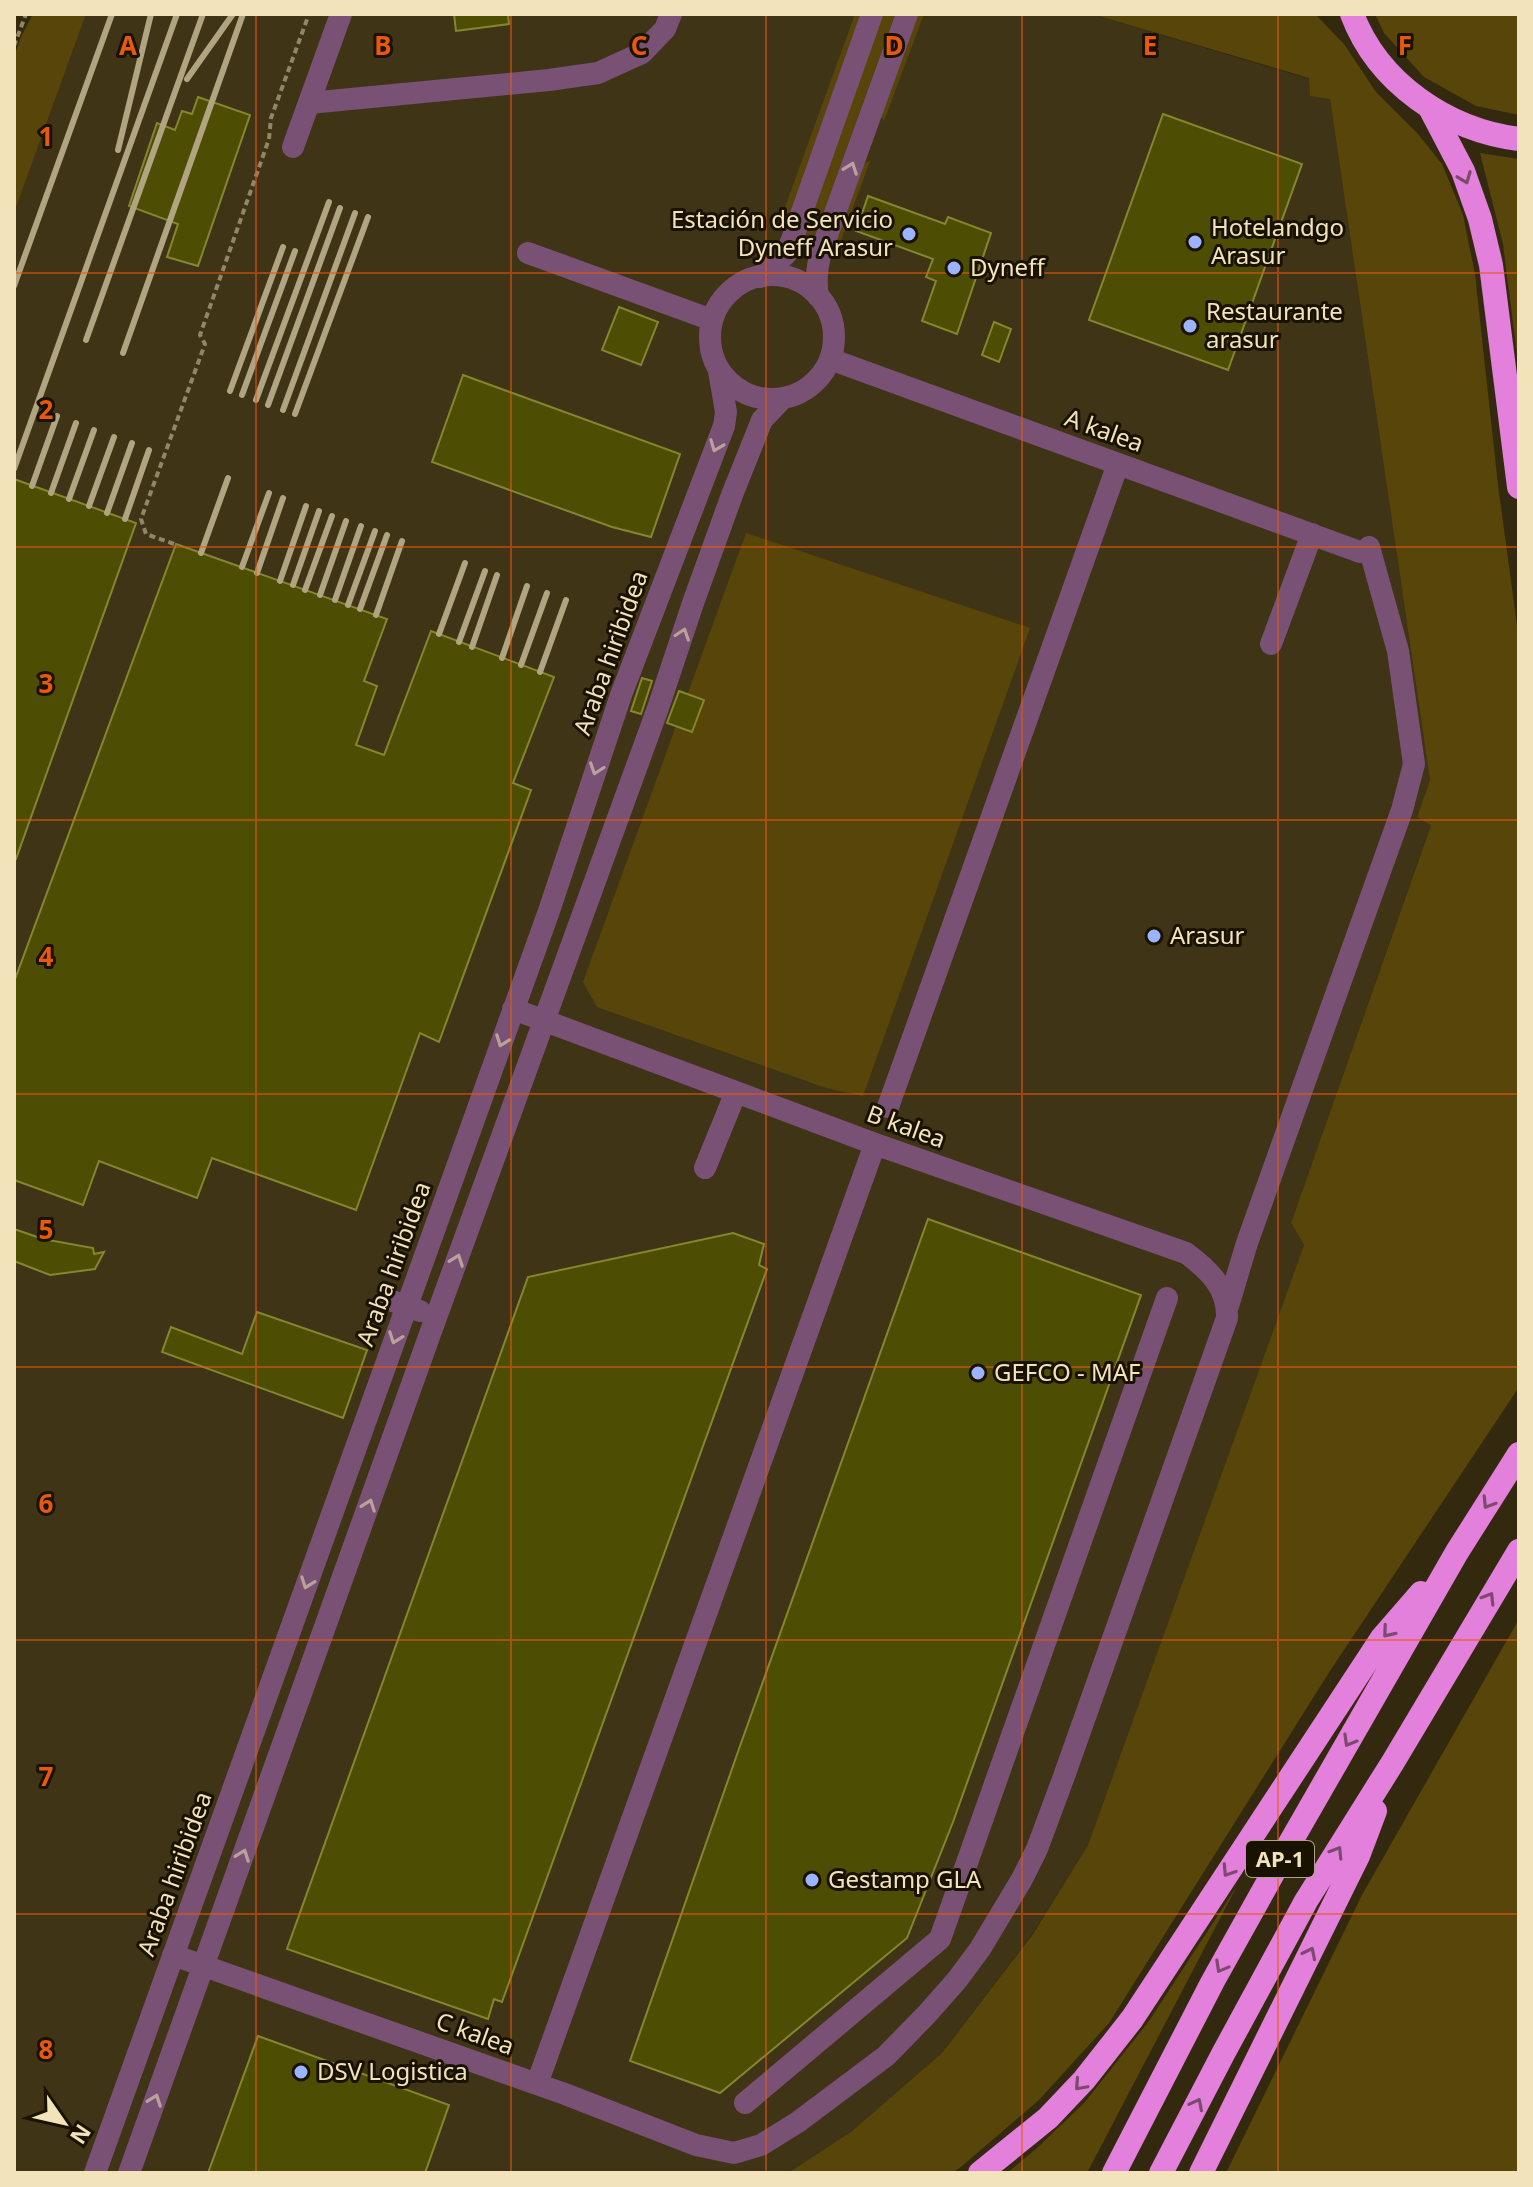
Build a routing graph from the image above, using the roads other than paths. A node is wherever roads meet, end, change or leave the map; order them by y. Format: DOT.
graph roads {
  1 [pos="341,14"];
  2 [pos="671,14"];
  3 [pos="872,14"];
  4 [pos="907,14"];
  5 [pos="1349,18"];
  6 [pos="309,103"];
  7 [pos="1430,108"];
  8 [pos="1519,139"];
  9 [pos="293,147"];
  10 [pos="528,253"];
  11 [pos="760,277"];
  12 [pos="818,296"];
  13 [pos="712,320"];
  14 [pos="830,359"];
  15 [pos="719,371"];
  16 [pos="783,398"];
  17 [pos="1118,464"];
  18 [pos="1519,487"];
  19 [pos="1312,534"];
  20 [pos="1271,644"];
  21 [pos="513,1009"];
  22 [pos="544,1020"];
  23 [pos="736,1092"];
  24 [pos="888,1107"];
  25 [pos="875,1144"];
  26 [pos="705,1168"];
  27 [pos="1167,1298"];
  28 [pos="397,1303"];
  29 [pos="1228,1306"];
  30 [pos="436,1317"];
  31 [pos="1519,1454"];
  32 [pos="1519,1551"];
  33 [pos="1457,1552"];
  34 [pos="1393,1762"];
  35 [pos="940,1939"];
  36 [pos="173,1955"];
  37 [pos="204,1965"];
  38 [pos="968,1965"];
  39 [pos="537,2084"];
  40 [pos="745,2103"];
  41 [pos="95,2173"];
  42 [pos="129,2173"];
  43 [pos="980,2173"];
  44 [pos="1114,2173"];
  45 [pos="1161,2173"];
  46 [pos="1201,2173"];
  1 -- 6 [label="street"];
  2 -- 6 [label="street"];
  3 -- 11 [label="street"];
  12 -- 4 [label="street, one-way"];
  5 -- 7 [label="highway"];
  6 -- 9 [label="street"];
  7 -- 8 [label="highway"];
  7 -- 18 [label="highway, one-way"];
  10 -- 13 [label="street"];
  11 -- 12 [label="street"];
  11 -- 13 [label="street"];
  12 -- 14 [label="street"];
  13 -- 15 [label="street"];
  14 -- 16 [label="street"];
  14 -- 17 [label="street, A kalea"];
  15 -- 16 [label="street"];
  15 -- 21 [label="street, Araba hiribidea, one-way"];
  22 -- 16 [label="street, one-way"];
  17 -- 19 [label="street, A kalea"];
  17 -- 24 [label="street"];
  19 -- 20 [label="street"];
  19 -- 29 [label="street, A kalea"];
  21 -- 22 [label="street, B kalea"];
  21 -- 28 [label="street, Araba hiribidea, one-way"];
  22 -- 23 [label="street, B kalea"];
  30 -- 22 [label="street, one-way"];
  23 -- 25 [label="street, B kalea"];
  23 -- 26 [label="street"];
  25 -- 29 [label="street, B kalea"];
  25 -- 39 [label="street"];
  27 -- 35 [label="street"];
  28 -- 30 [label="street"];
  28 -- 36 [label="street, Araba hiribidea, one-way"];
  29 -- 38 [label="street"];
  37 -- 30 [label="street, one-way"];
  31 -- 33 [label="highway, AP-1, one-way"];
  34 -- 32 [label="highway, AP-1, one-way"];
  33 -- 43 [label="highway, one-way"];
  33 -- 44 [label="highway, AP-1, one-way"];
  45 -- 34 [label="highway, AP-1, one-way"];
  46 -- 34 [label="highway, one-way"];
  35 -- 38 [label="street"];
  35 -- 40 [label="street"];
  36 -- 37 [label="street, C kalea"];
  36 -- 41 [label="street, Araba hiribidea"];
  37 -- 39 [label="street, C kalea"];
  42 -- 37 [label="street, one-way"];
  38 -- 39 [label="street, C kalea"];
}
